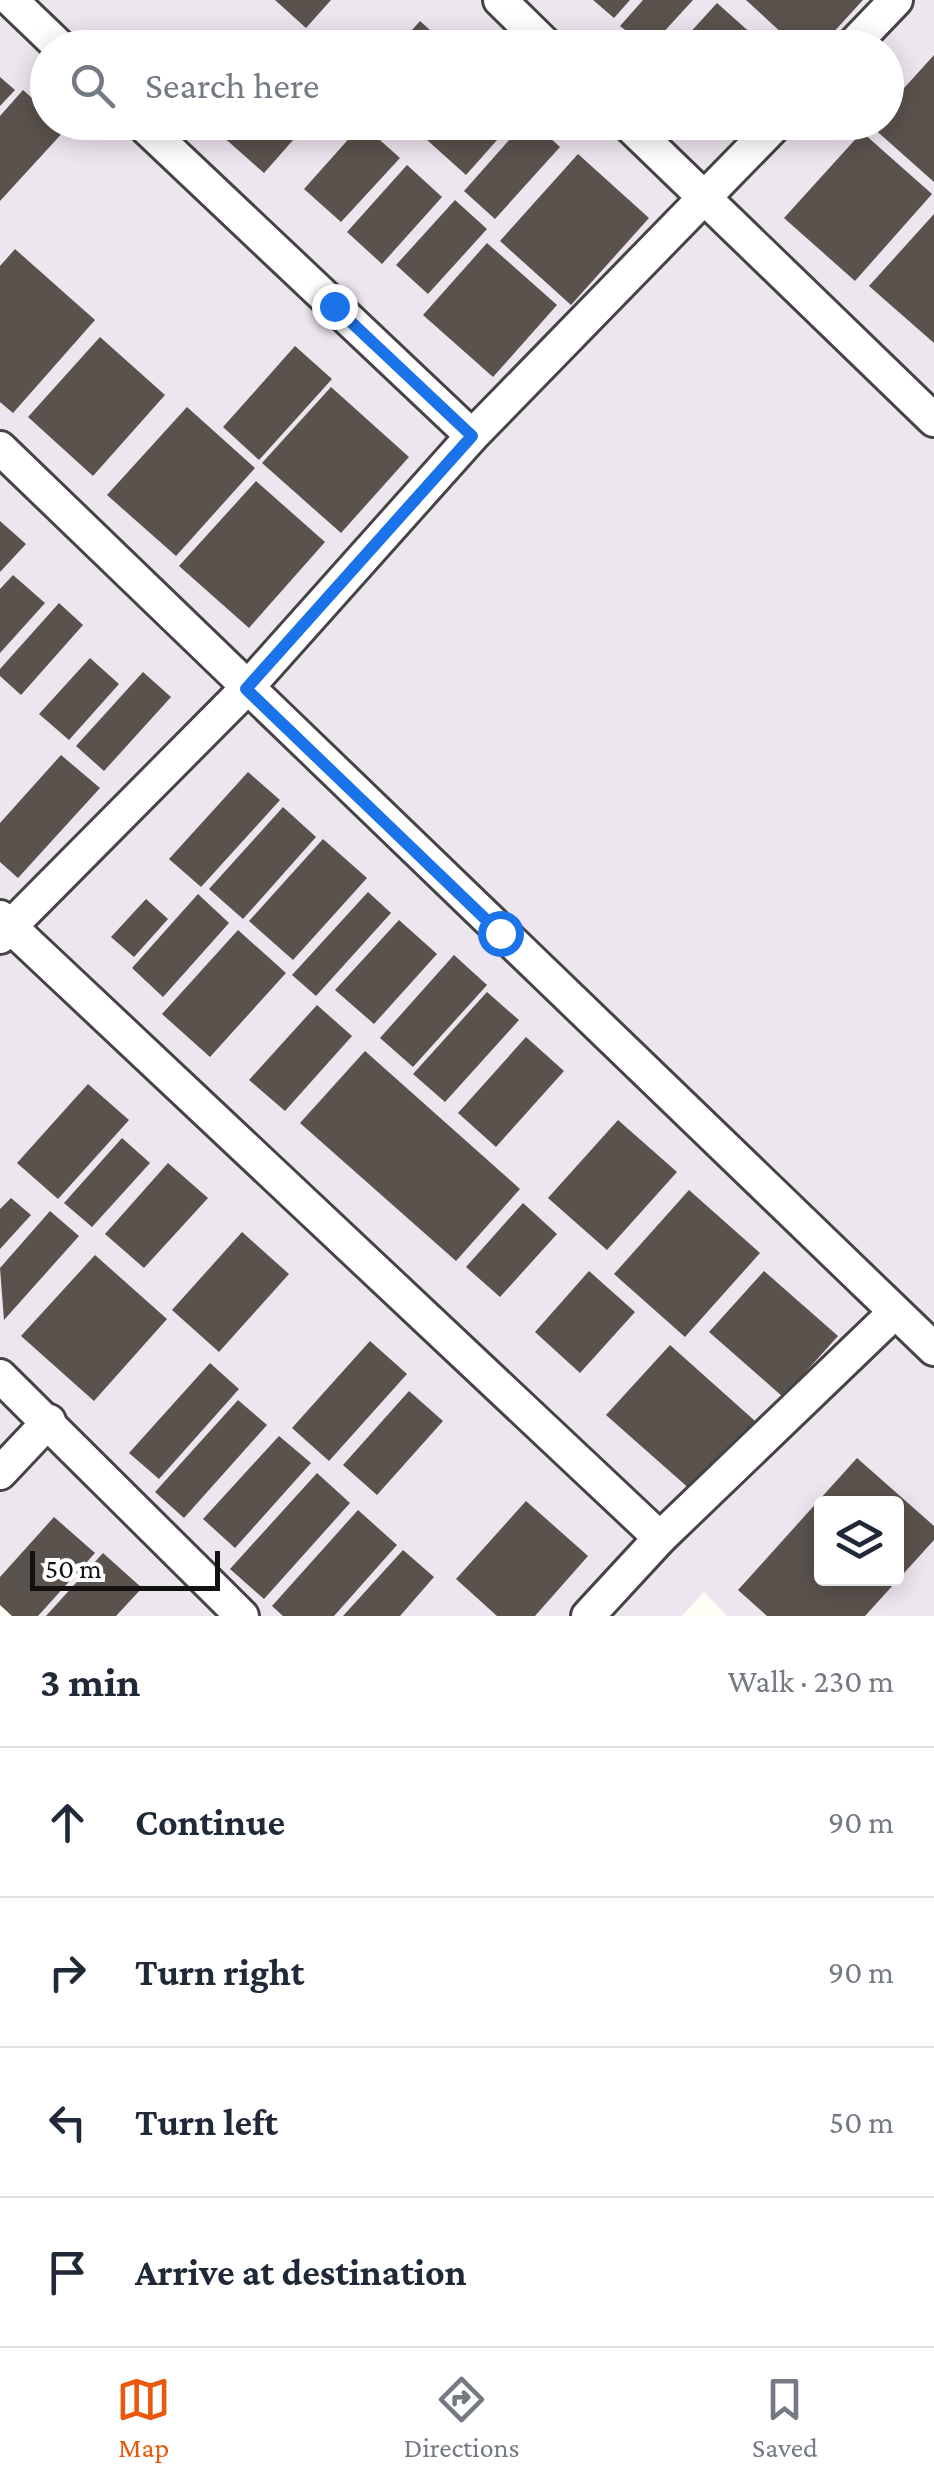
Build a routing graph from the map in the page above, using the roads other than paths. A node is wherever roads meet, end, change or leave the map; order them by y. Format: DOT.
graph roads {
  1 [pos="11,0"];
  2 [pos="500,0"];
  3 [pos="896,0"];
  4 [pos="42,30"];
  5 [pos="531,30"];
  6 [pos="867,30"];
  7 [pos="159,140"];
  8 [pos="644,140"];
  9 [pos="761,140"];
  10 [pos="704,200"];
  11 [pos="934,420"];
  12 [pos="472,436"];
  13 [pos="0,448"];
  14 [pos="246,689"];
  15 [pos="3,927"];
  16 [pos="895,1312"];
  17 [pos="934,1349"];
  18 [pos="0,1376"];
  19 [pos="49,1421"];
  20 [pos="0,1473"];
  21 [pos="660,1538"];
  22 [pos="242,1616"];
  23 [pos="588,1616"];
  1 -- 4 [label="lane"];
  2 -- 5 [label="lane"];
  3 -- 6 [label="lane"];
  7 -- 12 [label="lane"];
  8 -- 10 [label="lane"];
  9 -- 10 [label="lane"];
  10 -- 11 [label="lane"];
  10 -- 12 [label="lane"];
  12 -- 14 [label="lane"];
  13 -- 14 [label="lane"];
  14 -- 15 [label="lane"];
  14 -- 16 [label="lane"];
  15 -- 21 [label="lane"];
  16 -- 17 [label="lane"];
  16 -- 21 [label="lane"];
  18 -- 19 [label="lane"];
  19 -- 20 [label="lane"];
  19 -- 22 [label="lane"];
  21 -- 23 [label="lane"];
}
